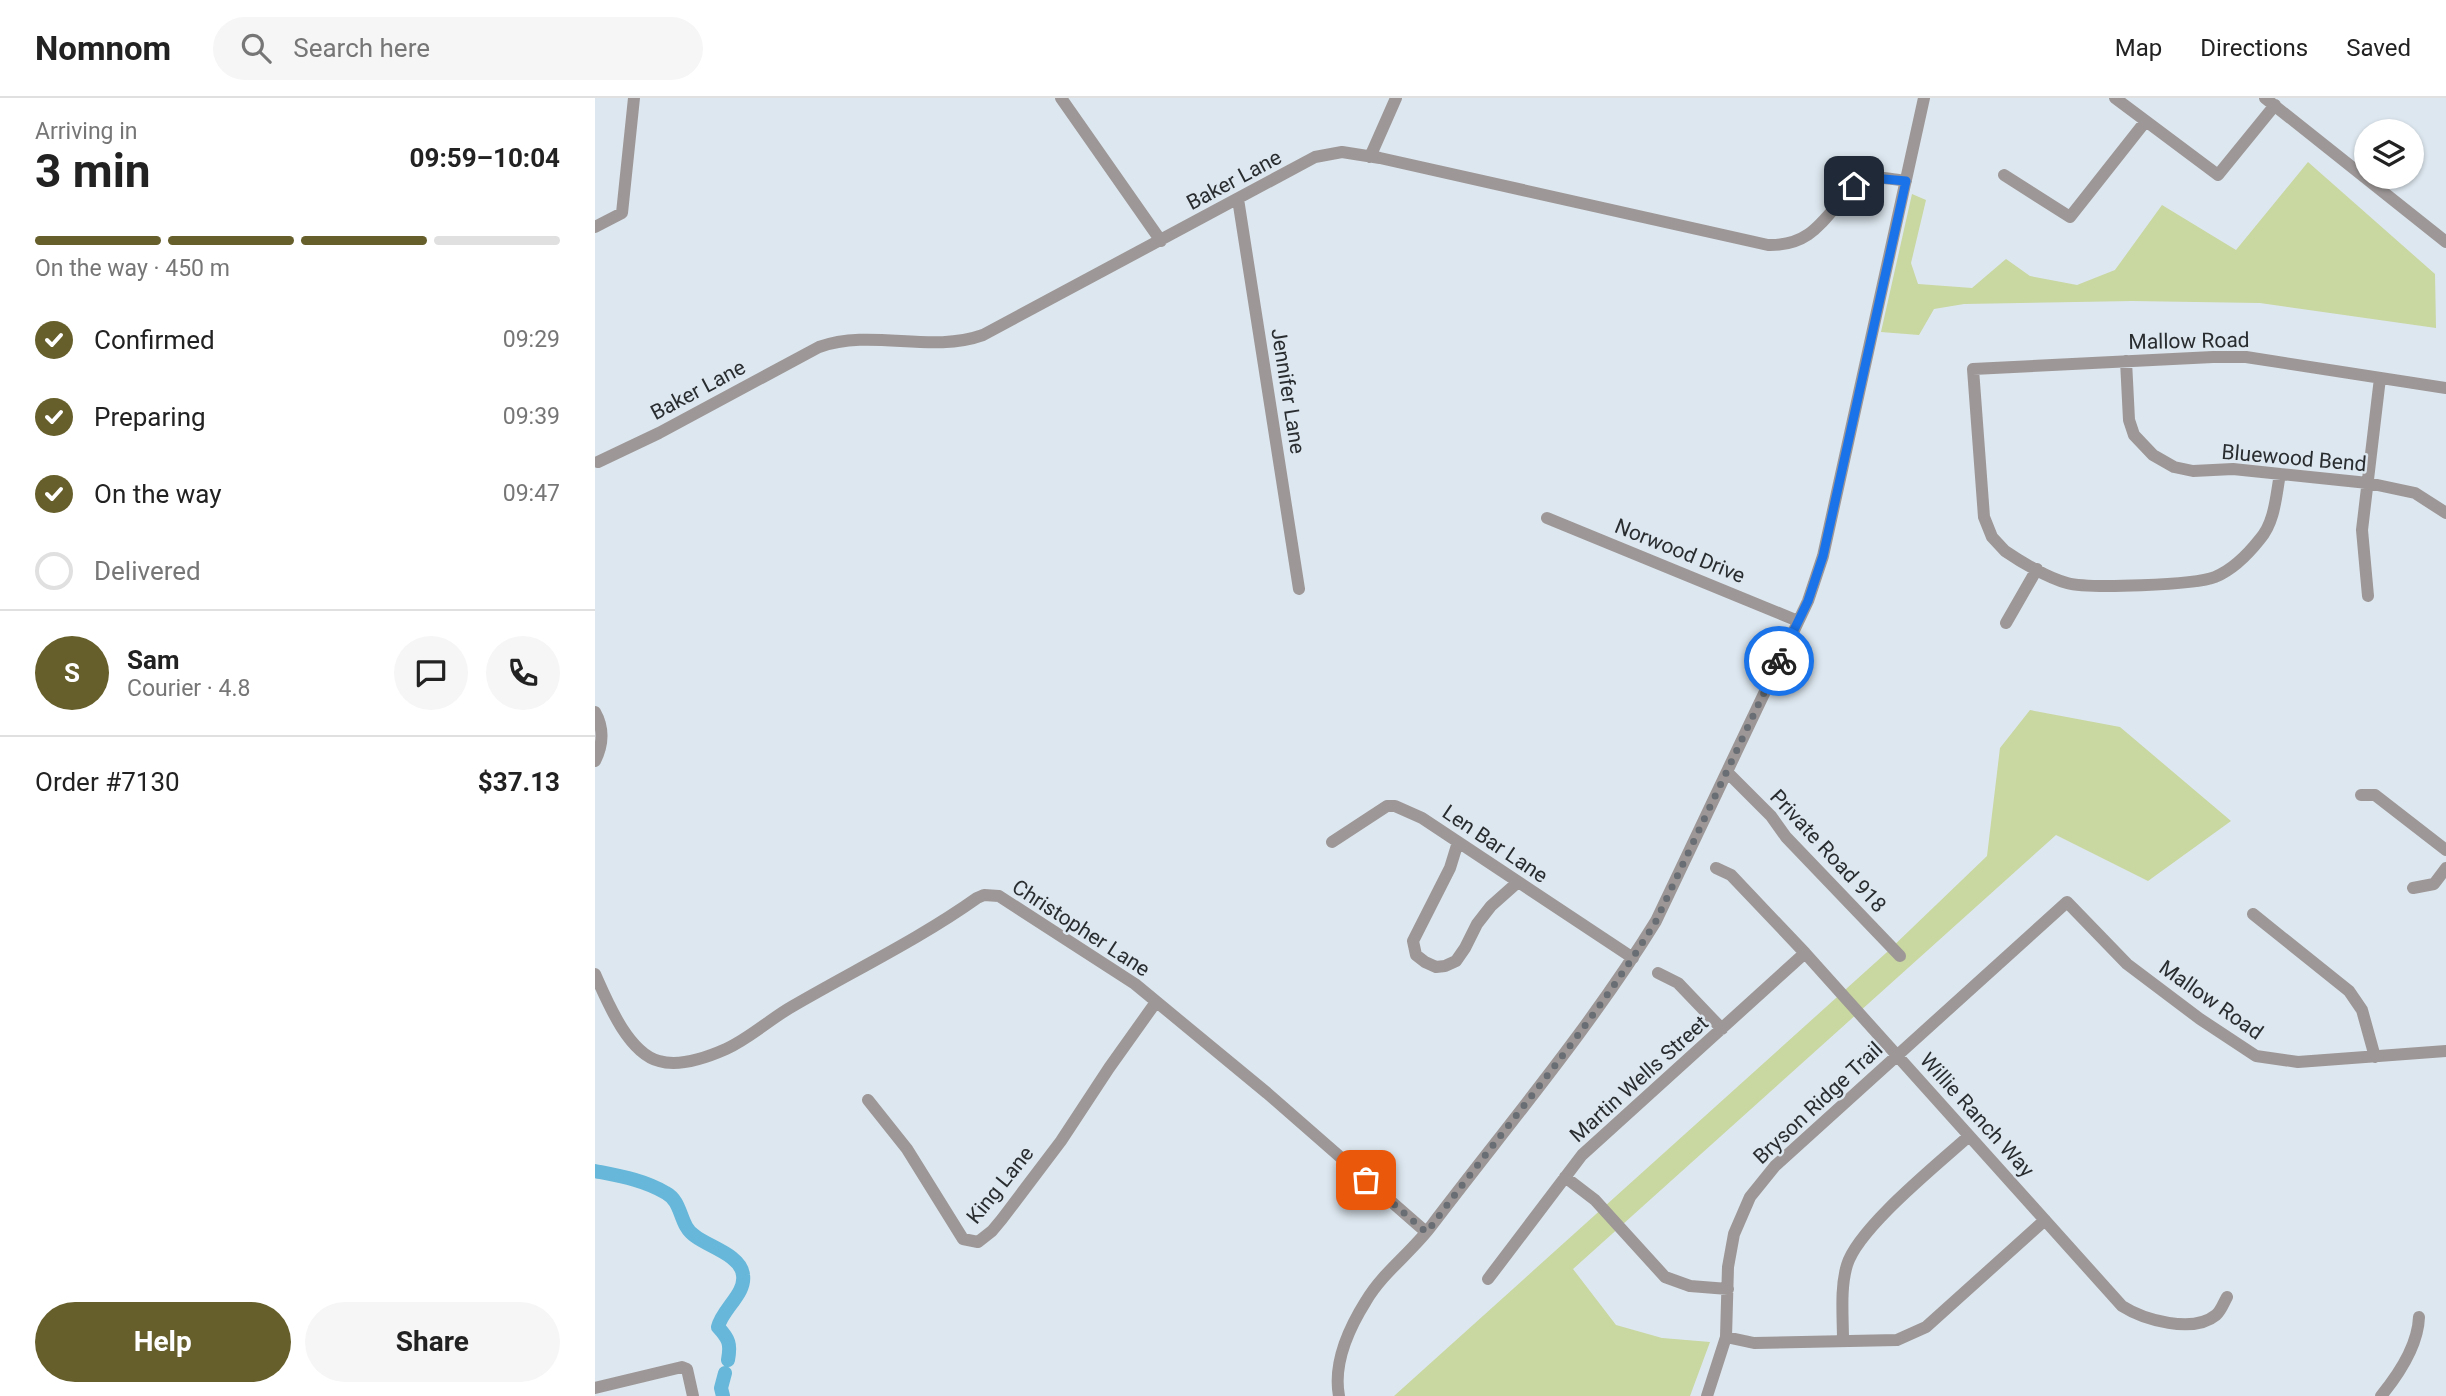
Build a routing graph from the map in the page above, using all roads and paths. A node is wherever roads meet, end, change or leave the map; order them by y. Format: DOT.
graph roads {
  1 [pos="634,98"];
  2 [pos="1061,98"];
  3 [pos="1396,98"];
  4 [pos="1924,98"];
  5 [pos="2115,98"];
  6 [pos="2270,102"];
  7 [pos="2145,122"];
  8 [pos="1370,157"];
  9 [pos="2004,175"];
  10 [pos="1906,181"];
  11 [pos="1238,200"];
  12 [pos="595,227"];
  13 [pos="1161,241"];
  14 [pos="2446,242"];
  15 [pos="2126,361"];
  16 [pos="2380,378"];
  17 [pos="2446,388"];
  18 [pos="598,461"];
  19 [pos="2280,474"];
  20 [pos="2368,483"];
  21 [pos="2446,513"];
  22 [pos="1547,518"];
  23 [pos="2037,569"];
  24 [pos="1299,589"];
  25 [pos="2368,596"];
  26 [pos="1798,621"];
  27 [pos="2006,624"];
  28 [pos="596,712"];
  29 [pos="595,761"];
  30 [pos="1727,772"];
  31 [pos="2361,795"];
  32 [pos="1332,842"];
  33 [pos="1458,842"];
  34 [pos="2446,850"];
  35 [pos="1716,868"];
  36 [pos="2446,869"];
  37 [pos="1518,882"];
  38 [pos="2413,888"];
  39 [pos="2067,902"];
  40 [pos="2253,914"];
  41 [pos="1805,954"];
  42 [pos="1900,956"];
  43 [pos="1633,958"];
  44 [pos="1658,972"];
  45 [pos="595,974"];
  46 [pos="1156,1002"];
  47 [pos="1722,1029"];
  48 [pos="2446,1051"];
  49 [pos="1897,1055"];
  50 [pos="2375,1057"];
  51 [pos="868,1100"];
  52 [pos="1969,1136"];
  53 [pos="1565,1177"];
  54 [pos="2045,1220"];
  55 [pos="1426,1232"];
  56 [pos="1488,1279"];
  57 [pos="1728,1289"];
  58 [pos="2227,1297"];
  59 [pos="2419,1317"];
  60 [pos="1726,1337"];
  61 [pos="1843,1340"];
  62 [pos="595,1388"];
  63 [pos="693,1396"];
  64 [pos="1339,1396"];
  65 [pos="1707,1396"];
  66 [pos="2381,1396"];
  1 -- 12 [label="street"];
  2 -- 13 [label="street"];
  3 -- 8 [label="street"];
  4 -- 10 [label="street"];
  5 -- 7 [label="street"];
  6 -- 7 [label="street"];
  6 -- 14 [label="street"];
  7 -- 9 [label="street"];
  8 -- 10 [label="street, Baker Lane"];
  8 -- 11 [label="street, Baker Lane"];
  10 -- 26 [label="street"];
  11 -- 13 [label="street, Baker Lane"];
  11 -- 24 [label="street, Jennifer Lane"];
  13 -- 18 [label="street, Baker Lane"];
  15 -- 16 [label="street, Mallow Road"];
  15 -- 19 [label="street, Bluewood Bend"];
  15 -- 23 [label="street, Mallow Road"];
  16 -- 17 [label="street, Mallow Road"];
  16 -- 20 [label="street"];
  19 -- 20 [label="street, Bluewood Bend"];
  19 -- 23 [label="street"];
  20 -- 21 [label="street, Bluewood Bend"];
  20 -- 25 [label="street"];
  22 -- 26 [label="street, Norwood Drive"];
  23 -- 27 [label="street"];
  26 -- 30 [label="street"];
  28 -- 29 [label="street"];
  30 -- 42 [label="street, Private Road 918"];
  30 -- 43 [label="street"];
  31 -- 34 [label="street"];
  32 -- 33 [label="street, Len Bar Lane"];
  33 -- 37 [label="street, Len Bar Lane"];
  33 -- 37 [label="street"];
  35 -- 41 [label="street, Willie Ranch Way"];
  36 -- 38 [label="street"];
  37 -- 43 [label="street, Len Bar Lane"];
  39 -- 49 [label="street, Bryson Ridge Trail"];
  39 -- 50 [label="street, Mallow Road"];
  40 -- 50 [label="street"];
  41 -- 47 [label="street, Martin Wells Street"];
  41 -- 49 [label="street, Willie Ranch Way"];
  43 -- 55 [label="street"];
  44 -- 47 [label="street"];
  45 -- 46 [label="street, Christopher Lane"];
  46 -- 51 [label="street, King Lane"];
  46 -- 55 [label="street, Christopher Lane"];
  47 -- 53 [label="street, Martin Wells Street"];
  48 -- 50 [label="street, Mallow Road"];
  49 -- 52 [label="street, Willie Ranch Way"];
  49 -- 57 [label="street, Bryson Ridge Trail"];
  52 -- 54 [label="street, Willie Ranch Way"];
  52 -- 61 [label="street"];
  53 -- 56 [label="street, Martin Wells Street"];
  53 -- 57 [label="street"];
  54 -- 58 [label="street, Willie Ranch Way"];
  54 -- 61 [label="street"];
  55 -- 64 [label="street"];
  57 -- 60 [label="street, Bryson Ridge Trail"];
  59 -- 66 [label="street"];
  60 -- 61 [label="street"];
  60 -- 65 [label="street, Bryson Ridge Trail"];
  62 -- 63 [label="street"];
}
